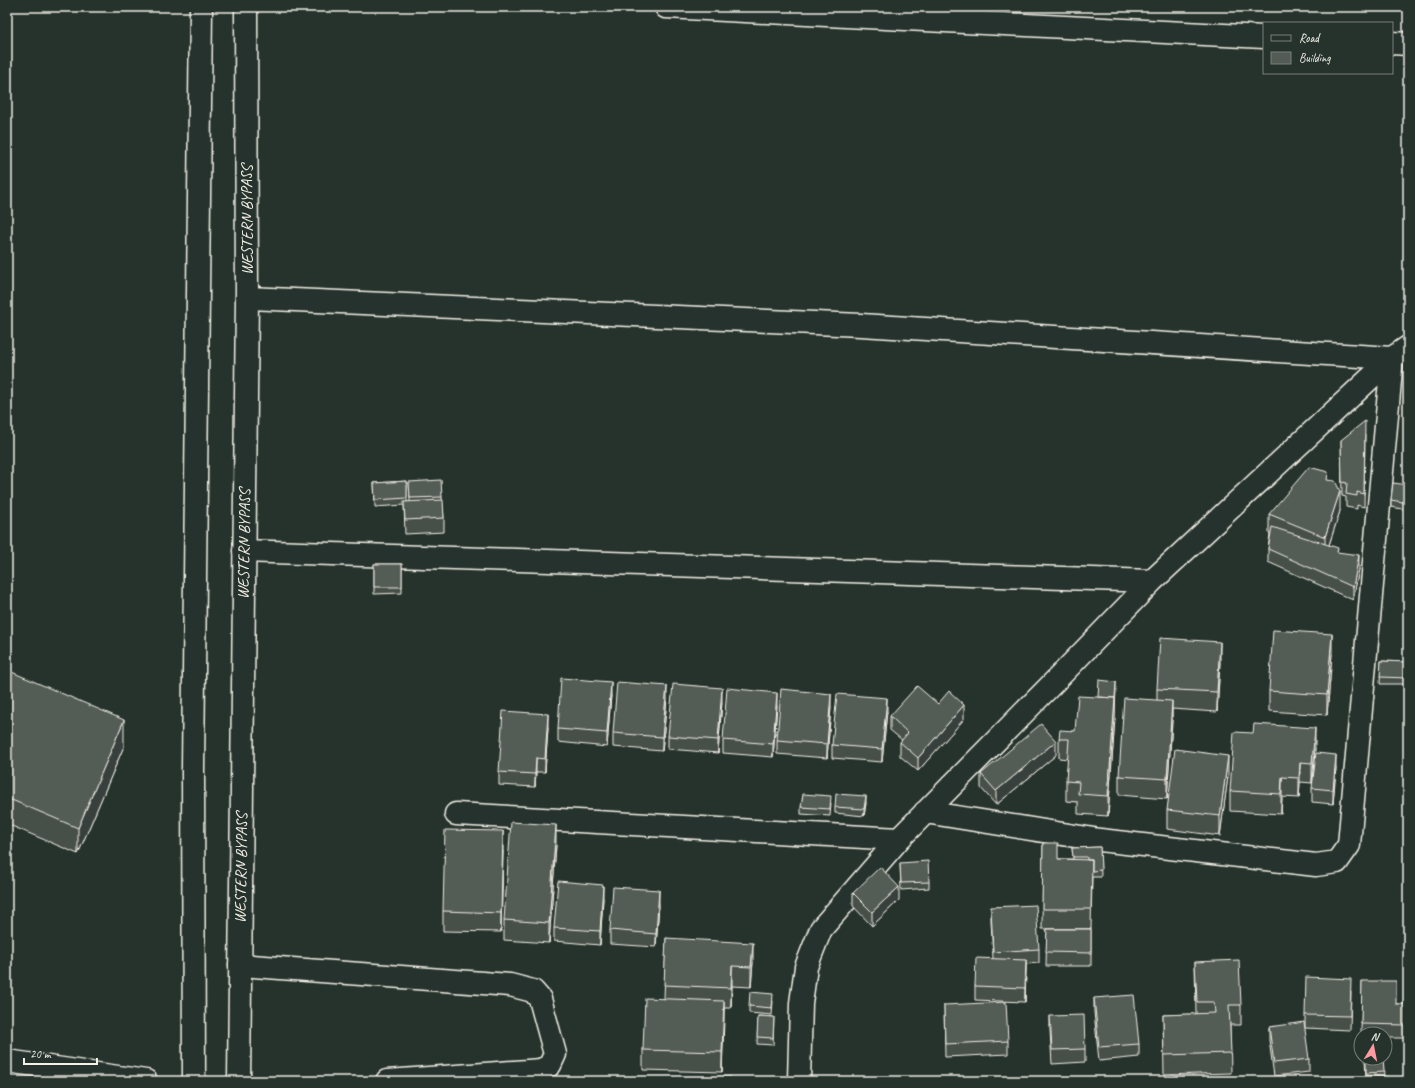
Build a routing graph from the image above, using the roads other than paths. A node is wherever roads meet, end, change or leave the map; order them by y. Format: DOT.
graph roads {
  1 [pos="201,7"];
  2 [pos="246,7"];
  3 [pos="666,7"];
  4 [pos="954,14"];
  5 [pos="1263,37"];
  6 [pos="1393,43"];
  7 [pos="1408,44"];
  8 [pos="247,298"];
  9 [pos="1400,352"];
  10 [pos="244,551"];
  11 [pos="1152,581"];
  12 [pos="925,812"];
  13 [pos="456,814"];
  14 [pos="899,839"];
  15 [pos="240,965"];
  16 [pos="7,1061"];
  17 [pos="146,1081"];
  18 [pos="194,1081"];
  19 [pos="239,1081"];
  20 [pos="387,1081"];
  21 [pos="799,1081"];
  1 -- 18 [label="street"];
  2 -- 8 [label="street, WESTERN BYPASS"];
  3 -- 4 [label="street"];
  4 -- 5 [label="street"];
  6 -- 7 [label="street"];
  8 -- 9 [label="street"];
  8 -- 10 [label="street, WESTERN BYPASS"];
  9 -- 11 [label="street"];
  9 -- 12 [label="street"];
  10 -- 11 [label="street"];
  10 -- 15 [label="street, WESTERN BYPASS"];
  11 -- 12 [label="street"];
  12 -- 14 [label="street"];
  13 -- 14 [label="street"];
  14 -- 21 [label="street"];
  15 -- 19 [label="street, WESTERN BYPASS"];
  15 -- 20 [label="street"];
  16 -- 17 [label="street"];
}
